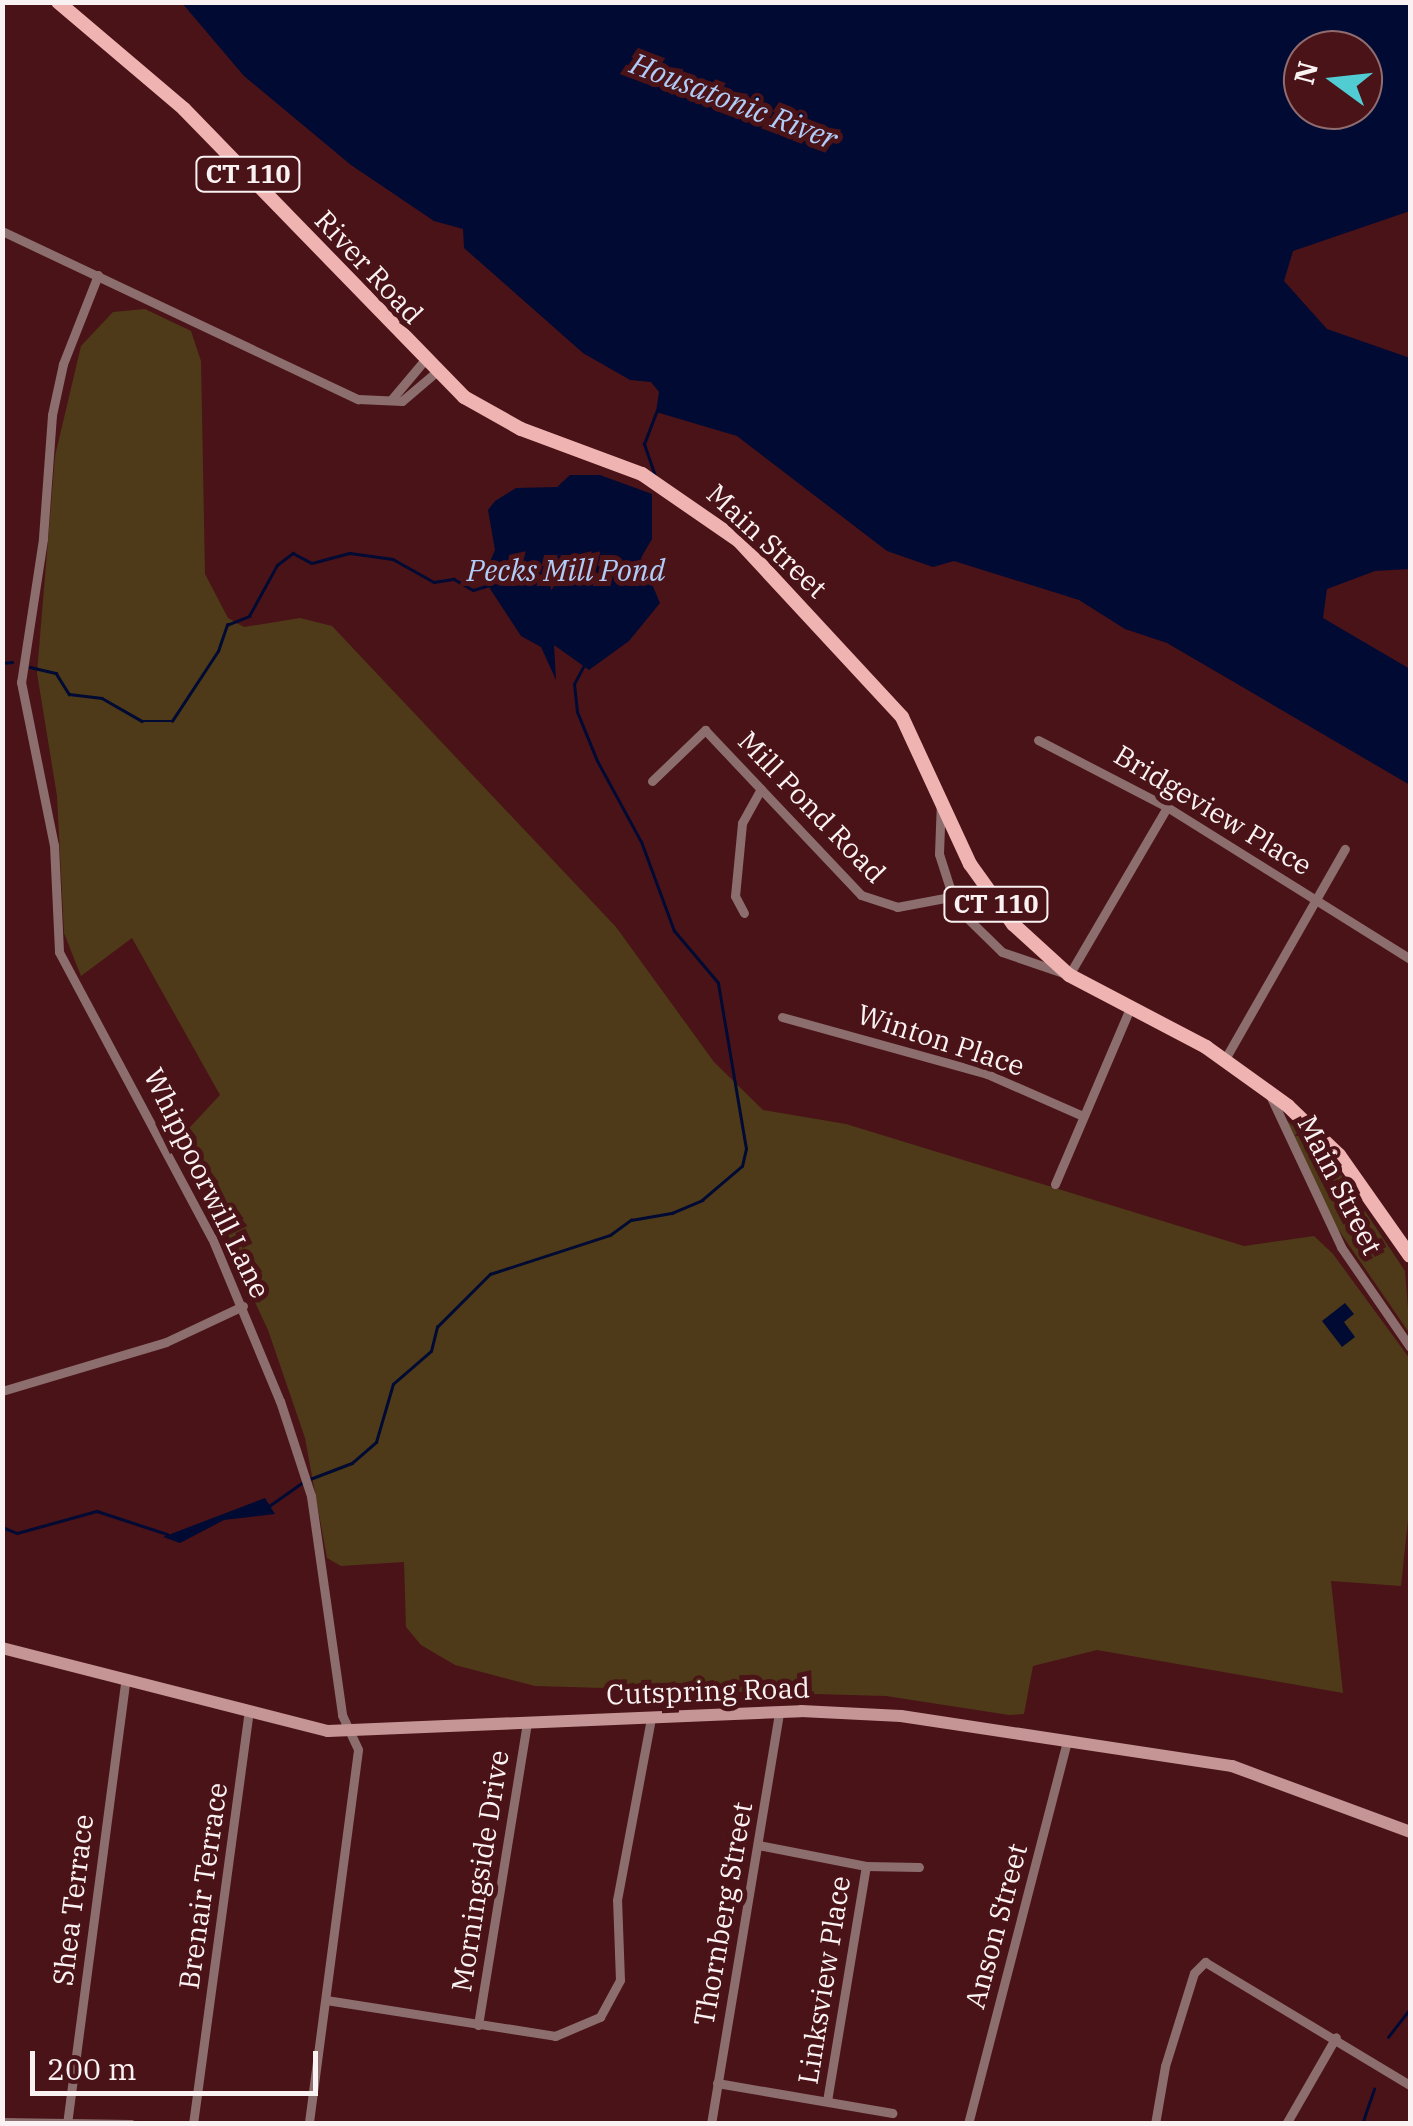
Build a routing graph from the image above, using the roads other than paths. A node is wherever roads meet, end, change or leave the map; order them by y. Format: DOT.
graph roads {
  1 [pos="58,2"];
  2 [pos="2,231"];
  3 [pos="98,274"];
  4 [pos="423,362"];
  5 [pos="435,373"];
  6 [pos="392,400"];
  7 [pos="1038,740"];
  8 [pos="652,781"];
  9 [pos="761,790"];
  10 [pos="941,798"];
  11 [pos="1168,808"];
  12 [pos="1346,849"];
  13 [pos="950,897"];
  14 [pos="1318,902"];
  15 [pos="744,912"];
  16 [pos="1410,959"];
  17 [pos="1070,975"];
  18 [pos="1130,1008"];
  19 [pos="782,1018"];
  20 [pos="1225,1059"];
  21 [pos="1269,1091"];
  22 [pos="1082,1116"];
  23 [pos="1055,1184"];
  24 [pos="1410,1256"];
  25 [pos="242,1306"];
  26 [pos="1410,1347"];
  27 [pos="2,1391"];
  28 [pos="2,1648"];
  29 [pos="124,1682"];
  30 [pos="779,1712"];
  31 [pos="248,1714"];
  32 [pos="652,1718"];
  33 [pos="527,1724"];
  34 [pos="350,1732"];
  35 [pos="1067,1740"];
  36 [pos="1410,1832"];
  37 [pos="758,1845"];
  38 [pos="866,1866"];
  39 [pos="919,1867"];
  40 [pos="326,2000"];
  41 [pos="478,2025"];
  42 [pos="1336,2037"];
  43 [pos="717,2082"];
  44 [pos="1410,2085"];
  45 [pos="826,2101"];
  46 [pos="892,2114"];
  47 [pos="2,2122"];
  48 [pos="67,2122"];
  49 [pos="131,2124"];
  50 [pos="193,2124"];
  51 [pos="309,2124"];
  52 [pos="711,2124"];
  53 [pos="968,2124"];
  54 [pos="1155,2124"];
  55 [pos="1286,2124"];
  1 -- 4 [label="main road, River Road / CT 110"];
  2 -- 3 [label="street"];
  3 -- 6 [label="street"];
  3 -- 25 [label="street, Whippoorwill Lane"];
  4 -- 5 [label="main road, Main Street / CT 110"];
  4 -- 6 [label="street"];
  5 -- 6 [label="street"];
  5 -- 10 [label="main road, Main Street / CT 110"];
  7 -- 11 [label="street, Bridgeview Place"];
  8 -- 9 [label="street, Mill Pond Road"];
  9 -- 13 [label="street, Mill Pond Road"];
  9 -- 15 [label="street"];
  10 -- 13 [label="street, Main Street"];
  10 -- 17 [label="main road, Main Street / CT 110"];
  11 -- 14 [label="street, Bridgeview Place"];
  11 -- 17 [label="street"];
  12 -- 14 [label="street"];
  13 -- 17 [label="street, Main Street"];
  14 -- 16 [label="street, Bridgeview Place"];
  14 -- 20 [label="street"];
  17 -- 18 [label="main road, Main Street / CT 110"];
  18 -- 20 [label="main road, Main Street / CT 110"];
  18 -- 22 [label="street"];
  19 -- 22 [label="street, Winton Place"];
  20 -- 21 [label="main road, Main Street / CT 110"];
  21 -- 24 [label="main road, Main Street / CT 110"];
  21 -- 26 [label="street, Main Street"];
  22 -- 23 [label="street"];
  25 -- 27 [label="street"];
  25 -- 34 [label="street, Whippoorwill Lane"];
  28 -- 29 [label="street, Cutspring Road"];
  29 -- 31 [label="street, Cutspring Road"];
  29 -- 48 [label="street, Shea Terrace"];
  30 -- 32 [label="street, Cutspring Road"];
  30 -- 35 [label="street, Cutspring Road"];
  30 -- 37 [label="street, Thornberg Street"];
  31 -- 34 [label="street, Cutspring Road"];
  31 -- 50 [label="street, Brenair Terrace"];
  32 -- 33 [label="street, Cutspring Road"];
  32 -- 41 [label="street"];
  33 -- 34 [label="street, Cutspring Road"];
  33 -- 41 [label="street, Morningside Drive"];
  34 -- 40 [label="street, Whippoorwill Lane"];
  35 -- 36 [label="street, Cutspring Road"];
  35 -- 53 [label="street, Anson Street"];
  37 -- 38 [label="street"];
  37 -- 43 [label="street, Thornberg Street"];
  38 -- 39 [label="street"];
  38 -- 45 [label="street, Linksview Place"];
  40 -- 41 [label="street"];
  40 -- 51 [label="street, Whippoorwill Lane"];
  42 -- 44 [label="street"];
  42 -- 54 [label="street"];
  42 -- 55 [label="street"];
  43 -- 45 [label="street"];
  43 -- 52 [label="street, Thornberg Street"];
  45 -- 46 [label="street"];
  47 -- 48 [label="street"];
  48 -- 49 [label="street"];
}
